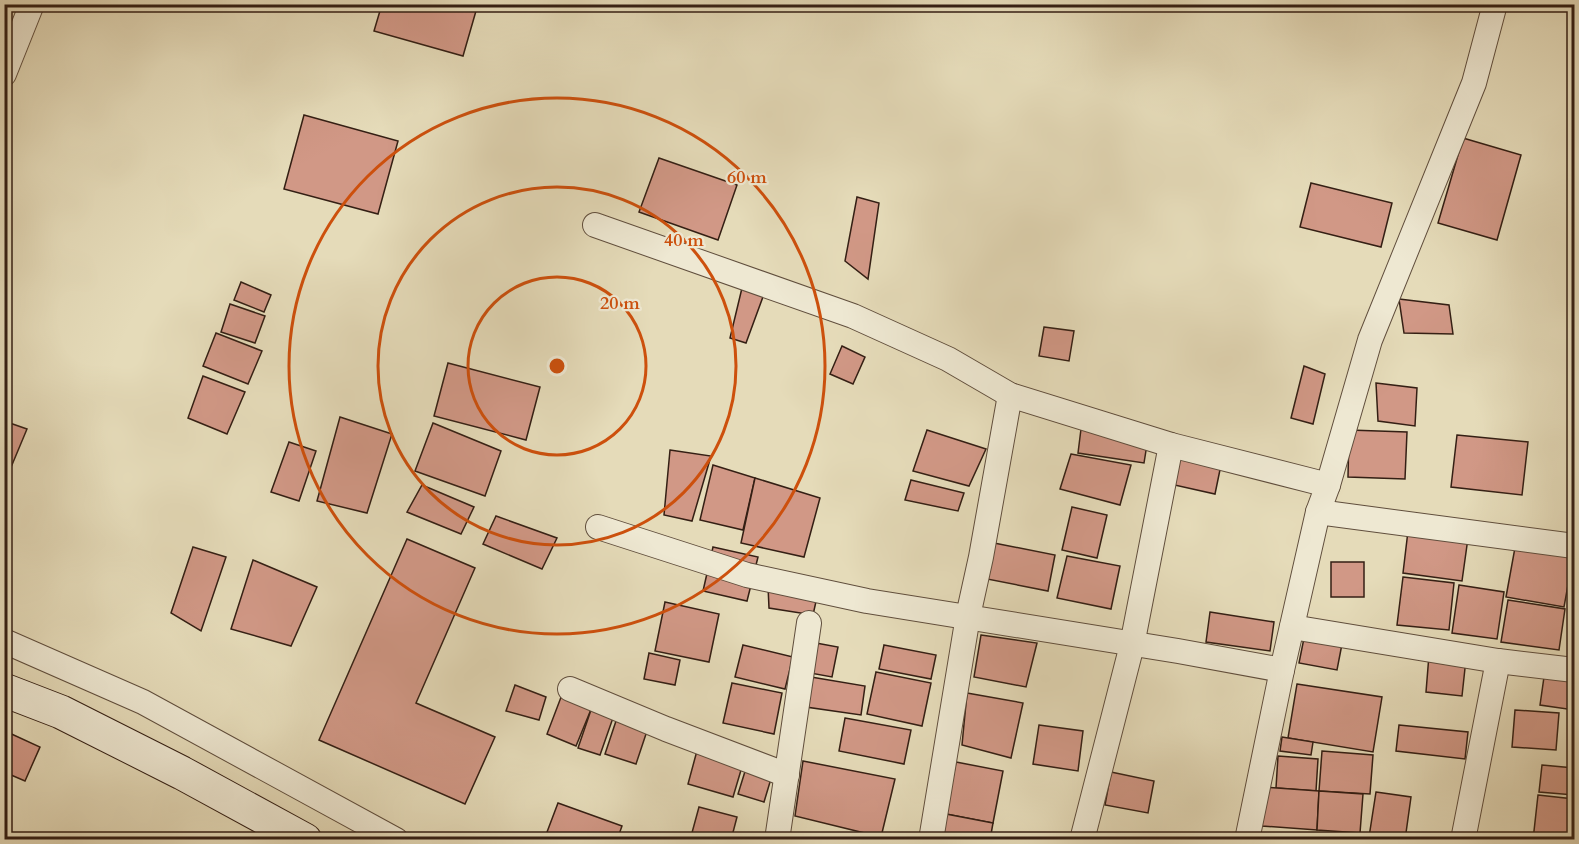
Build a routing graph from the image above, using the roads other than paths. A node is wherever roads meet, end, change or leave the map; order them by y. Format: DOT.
graph roads {
  1 [pos="32,4"];
  2 [pos="1495,4"];
  3 [pos="4,74"];
  4 [pos="595,225"];
  5 [pos="1010,395"];
  6 [pos="1171,445"];
  7 [pos="1328,485"];
  8 [pos="1318,513"];
  9 [pos="598,527"];
  10 [pos="1575,546"];
  11 [pos="968,616"];
  12 [pos="809,623"];
  13 [pos="1292,627"];
  14 [pos="4,641"];
  15 [pos="1132,645"];
  16 [pos="1498,661"];
  17 [pos="1282,670"];
  18 [pos="1575,670"];
  19 [pos="570,689"];
  20 [pos="4,690"];
  21 [pos="787,775"];
  22 [pos="305,840"];
  23 [pos="396,840"];
  24 [pos="777,840"];
  25 [pos="931,840"];
  26 [pos="1082,840"];
  27 [pos="1247,840"];
  28 [pos="1463,840"];
  1 -- 3 [label="street"];
  2 -- 7 [label="street"];
  4 -- 5 [label="street"];
  5 -- 6 [label="street"];
  5 -- 11 [label="street"];
  6 -- 7 [label="street"];
  6 -- 15 [label="street"];
  7 -- 8 [label="street"];
  8 -- 10 [label="street"];
  8 -- 13 [label="street"];
  9 -- 11 [label="street"];
  11 -- 15 [label="street"];
  11 -- 25 [label="street"];
  12 -- 21 [label="street"];
  13 -- 16 [label="street"];
  13 -- 17 [label="street"];
  14 -- 23 [label="street"];
  15 -- 17 [label="street"];
  15 -- 26 [label="street"];
  16 -- 18 [label="street"];
  16 -- 28 [label="street"];
  17 -- 27 [label="street"];
  19 -- 21 [label="street"];
  20 -- 22 [label="main road"];
  21 -- 24 [label="street"];
}
